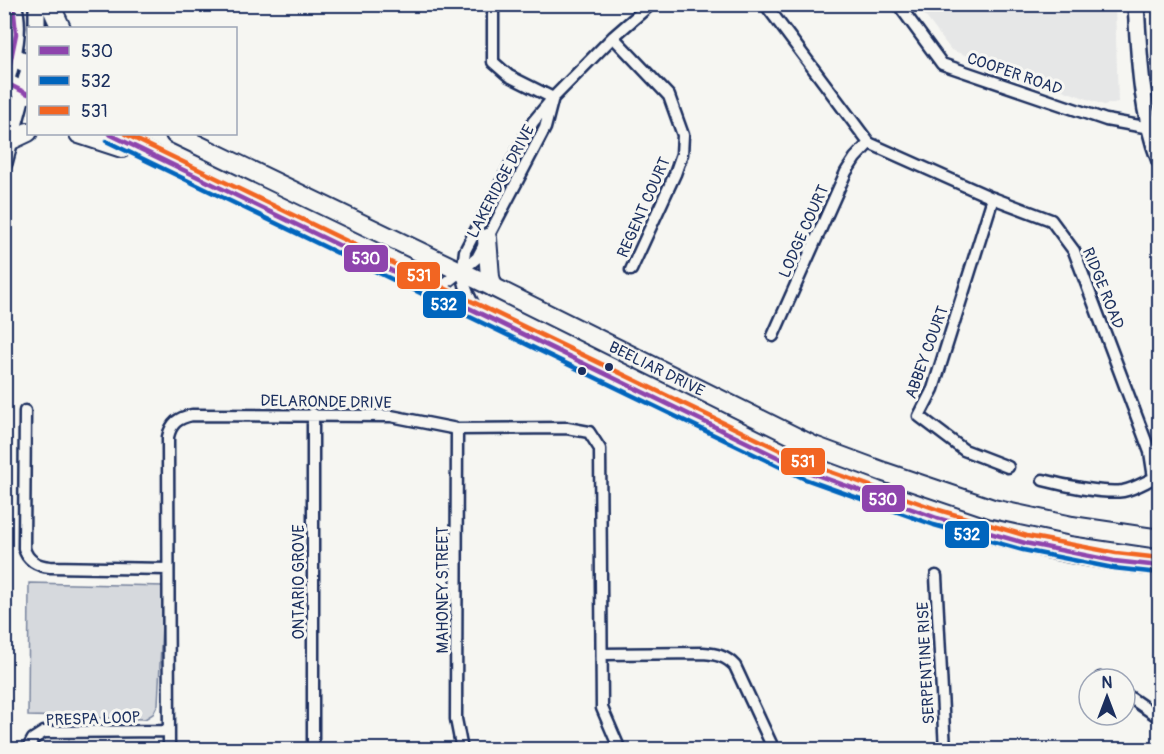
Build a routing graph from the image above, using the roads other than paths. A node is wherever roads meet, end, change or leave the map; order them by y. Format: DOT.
graph roads {
  1 [pos="13,4"];
  2 [pos="37,4"];
  3 [pos="50,4"];
  4 [pos="493,4"];
  5 [pos="651,4"];
  6 [pos="765,4"];
  7 [pos="898,4"];
  8 [pos="1136,4"];
  9 [pos="37,27"];
  10 [pos="61,27"];
  11 [pos="613,37"];
  12 [pos="15,58"];
  13 [pos="5,85"];
  14 [pos="26,93"];
  15 [pos="553,98"];
  16 [pos="1150,128"];
  17 [pos="27,132"];
  18 [pos="82,135"];
  19 [pos="111,135"];
  20 [pos="177,135"];
  21 [pos="11,140"];
  22 [pos="869,143"];
  23 [pos="1160,161"];
  24 [pos="4,163"];
  25 [pos="177,167"];
  26 [pos="993,198"];
  27 [pos="487,238"];
  28 [pos="632,270"];
  29 [pos="462,272"];
  30 [pos="493,287"];
  31 [pos="430,289"];
  32 [pos="477,312"];
  33 [pos="773,336"];
  34 [pos="25,411"];
  35 [pos="313,414"];
  36 [pos="457,429"];
  37 [pos="1008,467"];
  38 [pos="1042,480"];
  39 [pos="1160,539"];
  40 [pos="1157,566"];
  41 [pos="168,569"];
  42 [pos="936,576"];
  43 [pos="602,654"];
  44 [pos="1137,702"];
  45 [pos="1160,718"];
  46 [pos="168,731"];
  47 [pos="27,750"];
  48 [pos="169,750"];
  49 [pos="313,750"];
  50 [pos="462,750"];
  51 [pos="620,750"];
  52 [pos="774,750"];
  53 [pos="945,750"];
  1 -- 12 [label="main road"];
  2 -- 9 [label="main road"];
  3 -- 10 [label="highway"];
  4 -- 15 [label="street"];
  5 -- 11 [label="street, LAKERIDGE DRIVE"];
  6 -- 22 [label="street, RIDGE ROAD"];
  7 -- 16 [label="street, COOPER ROAD"];
  8 -- 16 [label="main road"];
  11 -- 15 [label="street, LAKERIDGE DRIVE"];
  11 -- 28 [label="street, REGENT COURT"];
  12 -- 13 [label="main road"];
  13 -- 14 [label="highway"];
  14 -- 21 [label="main road"];
  15 -- 27 [label="street, LAKERIDGE DRIVE"];
  15 -- 29 [label="street, LAKERIDGE DRIVE"];
  16 -- 23 [label="main road"];
  17 -- 21 [label="highway"];
  18 -- 25 [label="highway"];
  19 -- 25 [label="highway, BEELIAR DRIVE"];
  20 -- 29 [label="highway, BEELIAR DRIVE"];
  21 -- 24 [label="main road"];
  22 -- 26 [label="street, RIDGE ROAD"];
  22 -- 33 [label="street, LODGE COURT"];
  25 -- 31 [label="highway, BEELIAR DRIVE"];
  26 -- 37 [label="street, ABBEY COURT"];
  26 -- 38 [label="street, RIDGE ROAD"];
  27 -- 29 [label="street, LAKERIDGE DRIVE"];
  27 -- 30 [label="highway"];
  29 -- 30 [label="highway, BEELIAR DRIVE"];
  29 -- 31 [label="street, LAKERIDGE DRIVE"];
  29 -- 32 [label="street"];
  30 -- 39 [label="highway, BEELIAR DRIVE"];
  31 -- 32 [label="highway, BEELIAR DRIVE"];
  32 -- 40 [label="highway, BEELIAR DRIVE"];
  34 -- 41 [label="street"];
  35 -- 36 [label="street, DELARONDE DRIVE"];
  35 -- 41 [label="street, DELARONDE DRIVE"];
  35 -- 49 [label="street, ONTARIO GROVE"];
  36 -- 43 [label="street, DELARONDE DRIVE"];
  36 -- 50 [label="street, MAHONEY STREET"];
  41 -- 46 [label="street, DELARONDE DRIVE"];
  42 -- 53 [label="street, SERPENTINE RISE"];
  43 -- 51 [label="street, DELARONDE DRIVE"];
  43 -- 52 [label="street"];
  44 -- 45 [label="street"];
  46 -- 47 [label="street, PRESPA LOOP"];
  46 -- 48 [label="street, DELARONDE DRIVE"];
}
